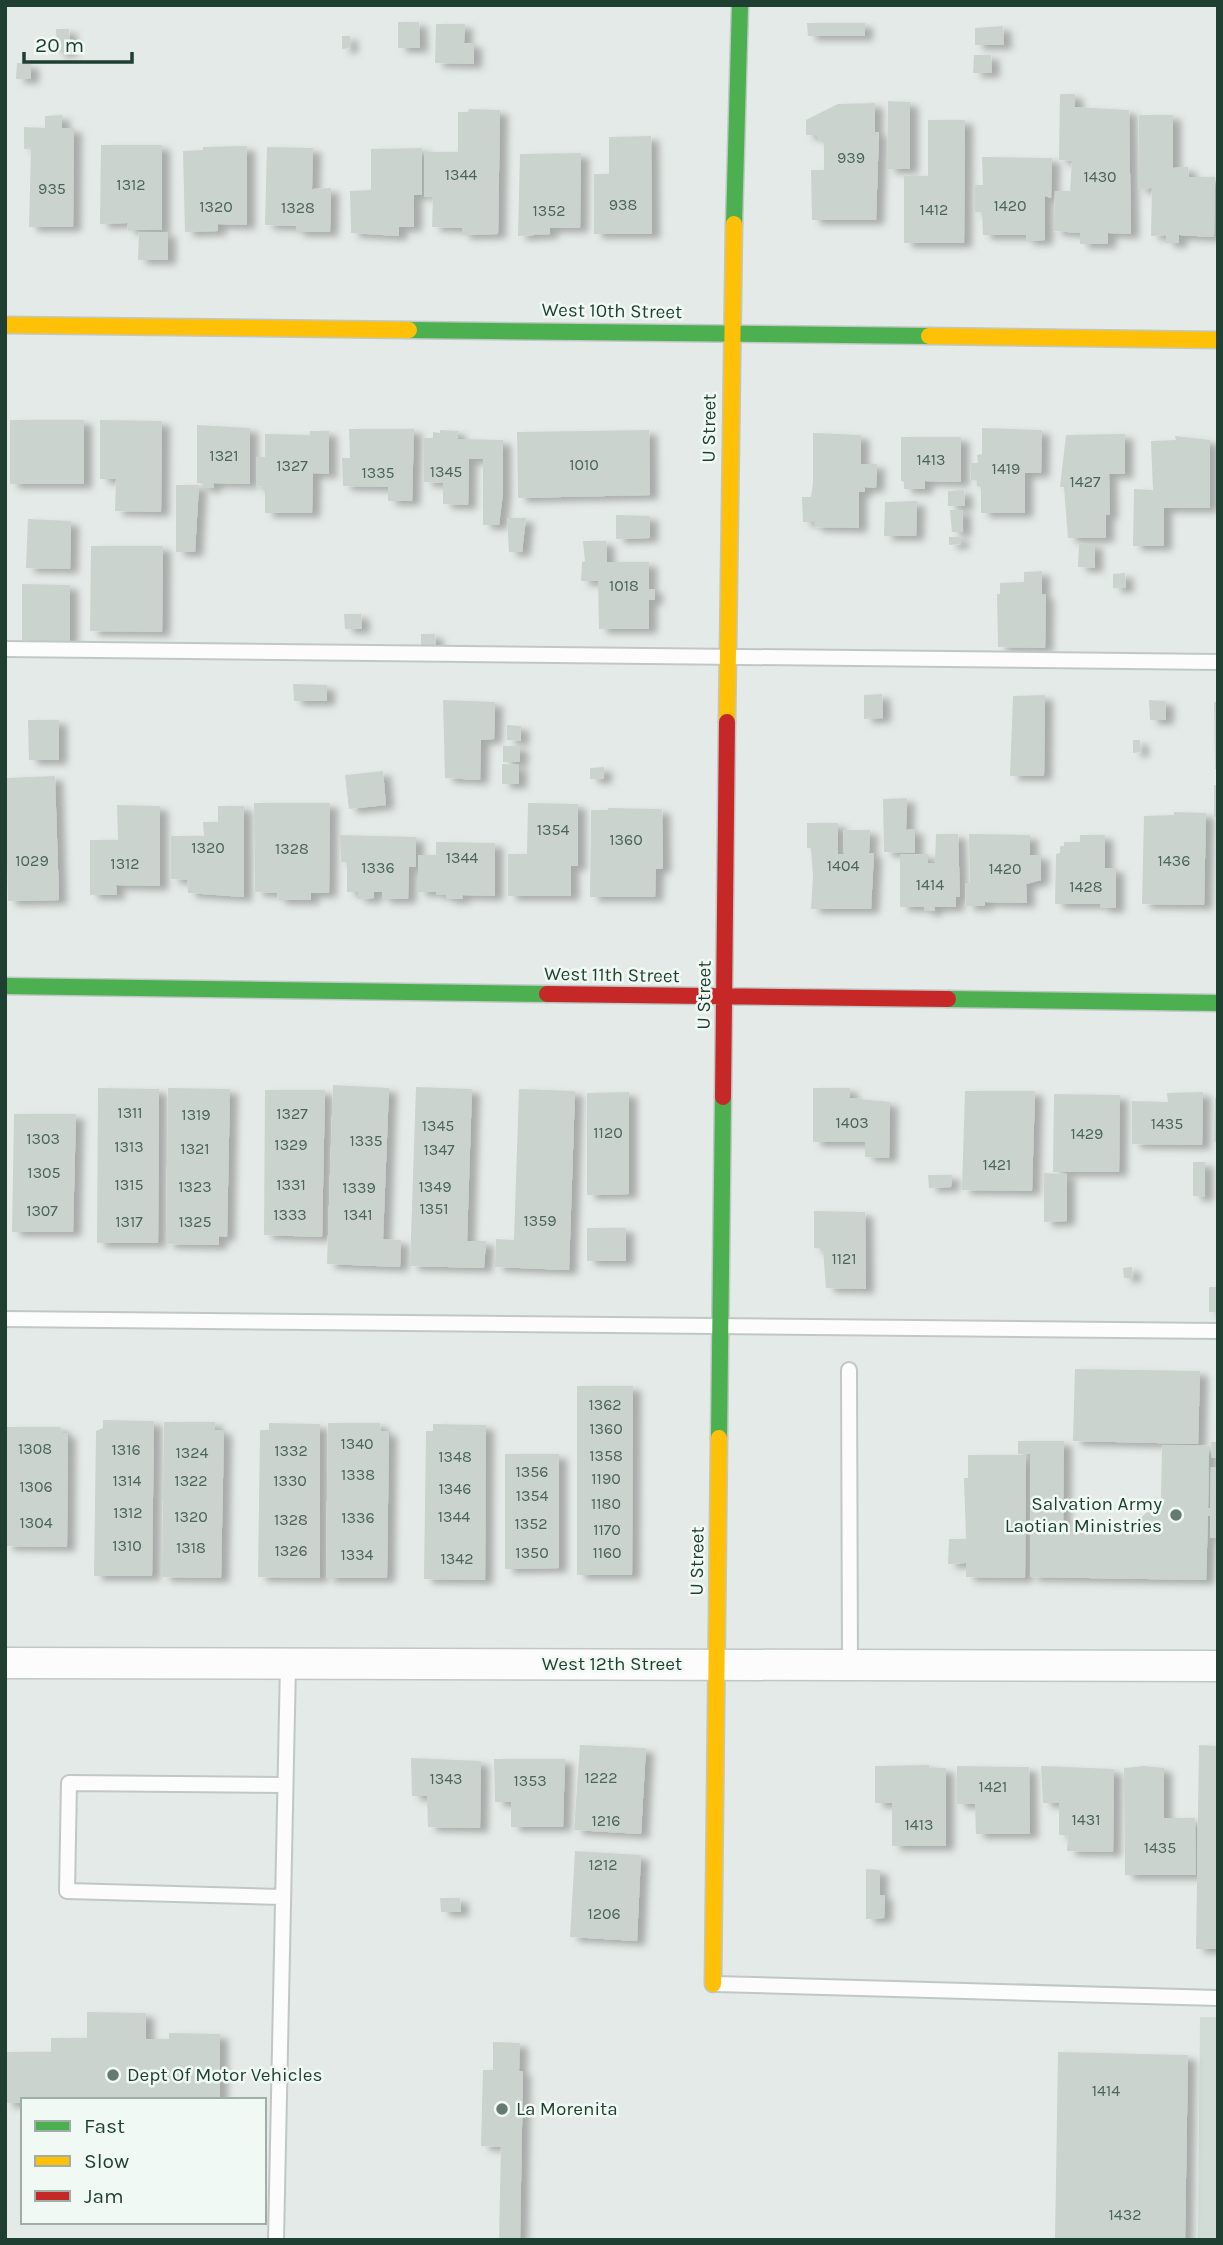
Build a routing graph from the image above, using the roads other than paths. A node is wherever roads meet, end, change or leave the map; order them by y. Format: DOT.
graph roads {
  1 [pos="740,5"];
  2 [pos="5,325"];
  3 [pos="731,333"];
  4 [pos="1218,340"];
  5 [pos="5,649"];
  6 [pos="728,657"];
  7 [pos="1218,662"];
  8 [pos="5,986"];
  9 [pos="725,998"];
  10 [pos="1218,1003"];
  11 [pos="5,1319"];
  12 [pos="722,1326"];
  13 [pos="1218,1331"];
  14 [pos="849,1370"];
  15 [pos="5,1663"];
  16 [pos="288,1664"];
  17 [pos="716,1664"];
  18 [pos="850,1665"];
  19 [pos="1218,1666"];
  20 [pos="285,1785"];
  21 [pos="281,1897"];
  22 [pos="713,1984"];
  23 [pos="1218,1998"];
  24 [pos="276,2240"];
  1 -- 3 [label="street, U Street"];
  2 -- 3 [label="street, West 10th Street"];
  3 -- 4 [label="street, West 10th Street"];
  3 -- 6 [label="street, U Street"];
  5 -- 6 [label="lane"];
  6 -- 7 [label="lane"];
  6 -- 9 [label="street, U Street"];
  8 -- 9 [label="street, West 11th Street"];
  9 -- 10 [label="street, West 11th Street"];
  9 -- 12 [label="street, U Street"];
  11 -- 12 [label="lane"];
  12 -- 13 [label="lane"];
  12 -- 17 [label="street, U Street"];
  14 -- 18 [label="lane"];
  15 -- 16 [label="street, West 12th Street"];
  16 -- 17 [label="street, West 12th Street"];
  16 -- 20 [label="lane"];
  17 -- 18 [label="street, West 12th Street"];
  17 -- 22 [label="street, U Street"];
  18 -- 19 [label="street, West 12th Street"];
  20 -- 21 [label="lane"];
  20 -- 21 [label="lane"];
  21 -- 24 [label="lane"];
  22 -- 23 [label="lane"];
}
